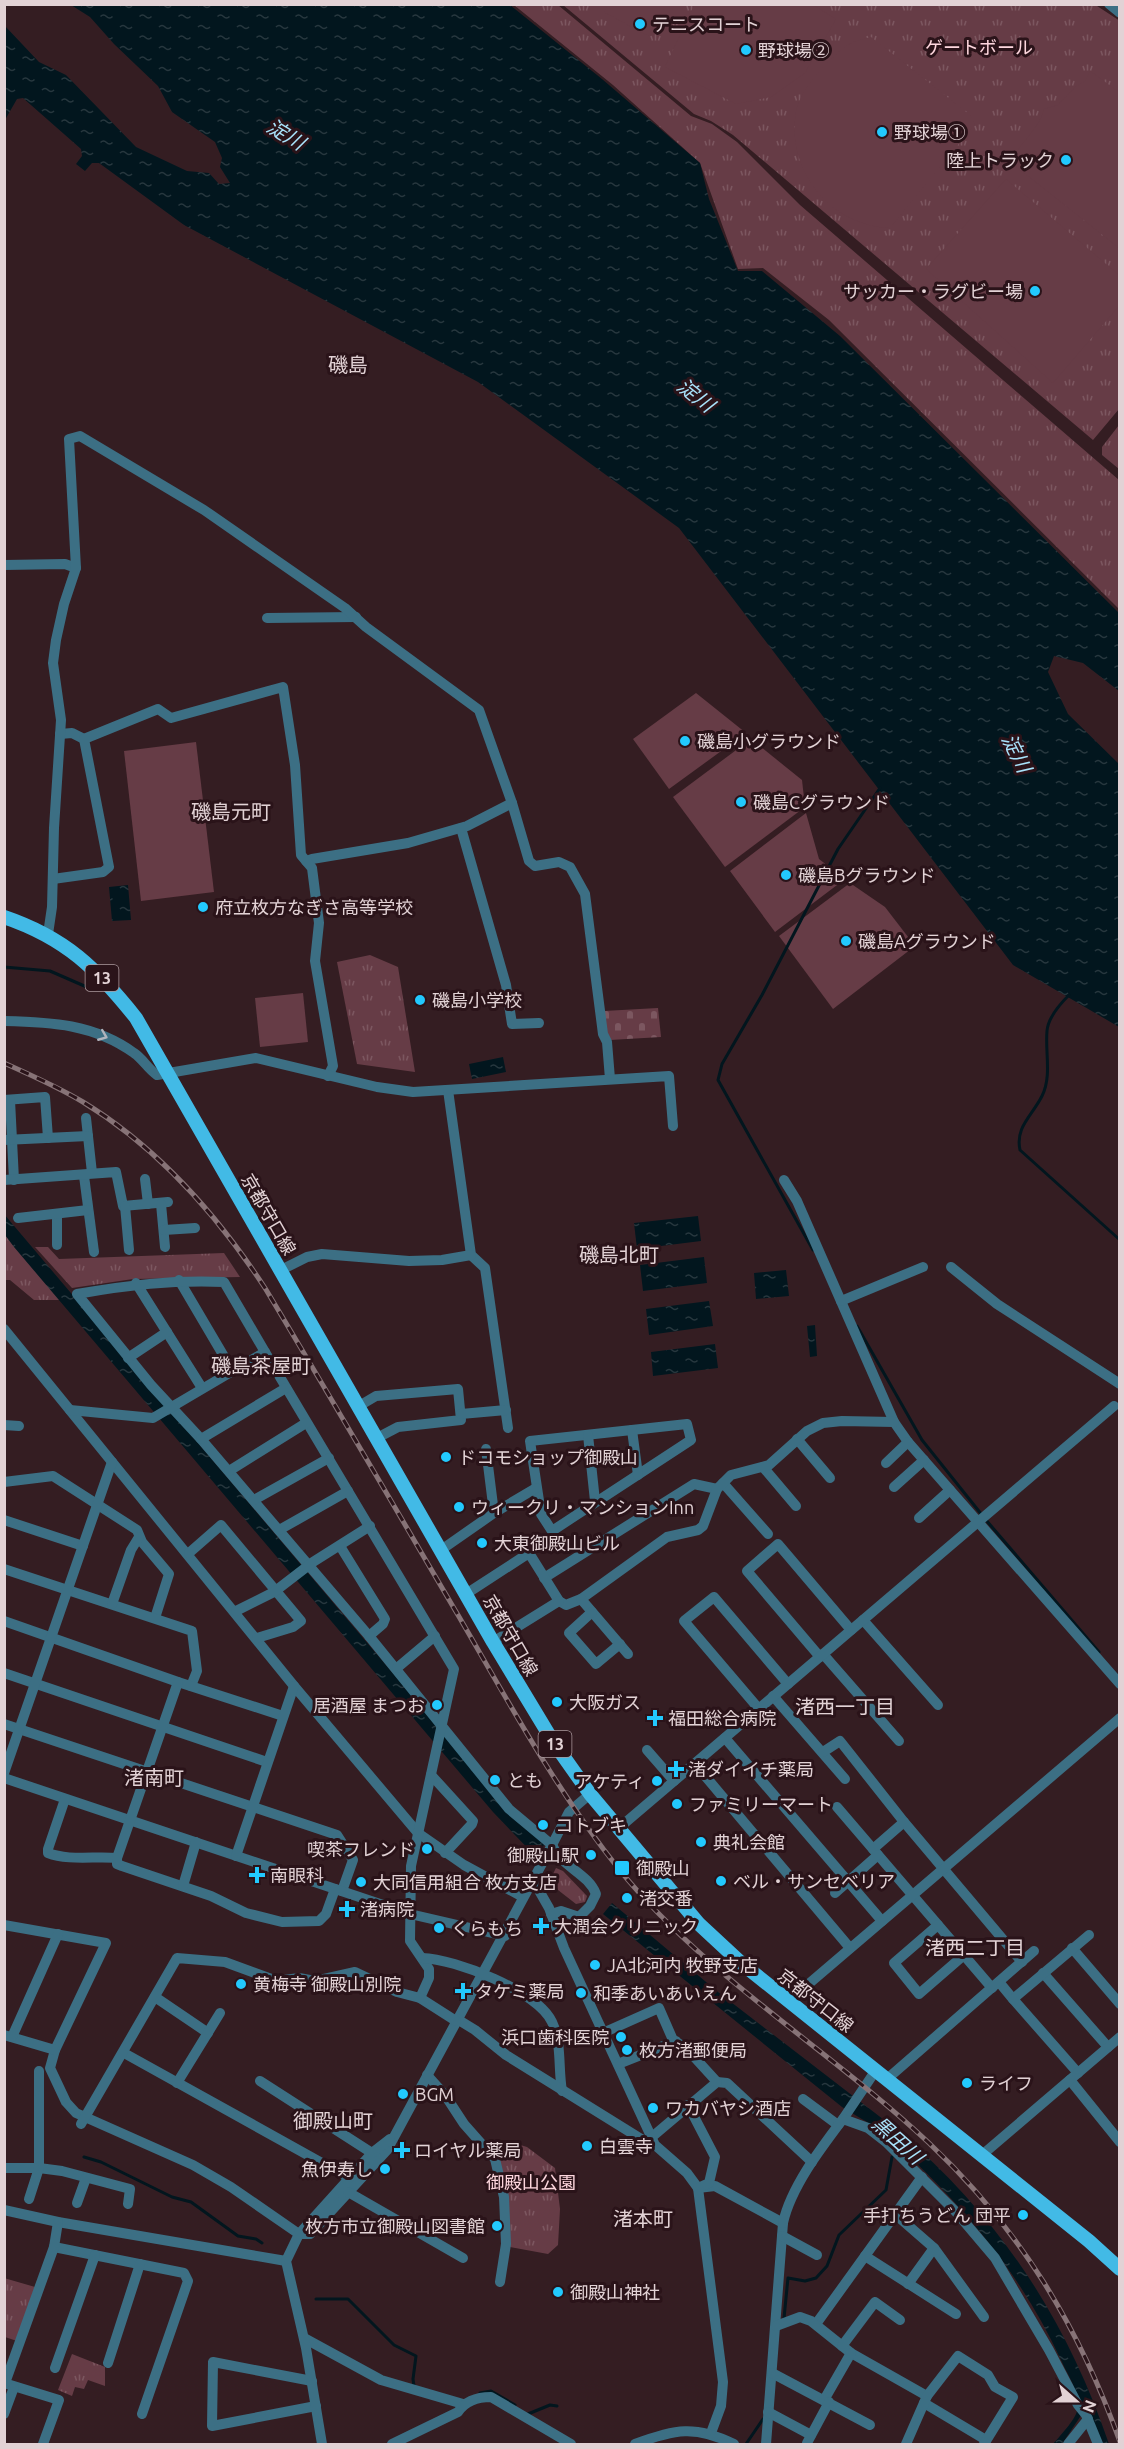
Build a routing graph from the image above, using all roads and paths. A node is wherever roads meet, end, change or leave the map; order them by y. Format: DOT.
graph roads {
  1 [pos="1108,4"];
  2 [pos="1119,13"];
  3 [pos="4,565"];
  4 [pos="76,568"];
  5 [pos="356,617"];
  6 [pos="267,618"];
  7 [pos="60,734"];
  8 [pos="84,739"];
  9 [pos="512,803"];
  10 [pos="461,828"];
  11 [pos="306,861"];
  12 [pos="53,879"];
  13 [pos="4,917"];
  14 [pos="48,934"];
  15 [pos="4,1021"];
  16 [pos="539,1023"];
  17 [pos="169,1073"];
  18 [pos="328,1076"];
  19 [pos="610,1079"];
  20 [pos="448,1090"];
  21 [pos="7,1100"];
  22 [pos="86,1118"];
  23 [pos="673,1126"];
  24 [pos="88,1136"];
  25 [pos="48,1138"];
  26 [pos="8,1140"];
  27 [pos="88,1174"];
  28 [pos="146,1179"];
  29 [pos="9,1180"];
  30 [pos="784,1180"];
  31 [pos="148,1204"];
  32 [pos="125,1206"];
  33 [pos="88,1210"];
  34 [pos="57,1214"];
  35 [pos="18,1218"];
  36 [pos="195,1228"];
  37 [pos="164,1230"];
  38 [pos="57,1245"];
  39 [pos="165,1247"];
  40 [pos="129,1250"];
  41 [pos="94,1252"];
  42 [pos="471,1255"];
  43 [pos="923,1267"];
  44 [pos="951,1267"];
  45 [pos="281,1270"];
  46 [pos="179,1280"];
  47 [pos="136,1283"];
  48 [pos="841,1301"];
  49 [pos="4,1329"];
  50 [pos="167,1332"];
  51 [pos="265,1352"];
  52 [pos="128,1358"];
  53 [pos="232,1370"];
  54 [pos="1119,1384"];
  55 [pos="202,1388"];
  56 [pos="286,1388"];
  57 [pos="171,1406"];
  58 [pos="359,1406"];
  59 [pos="1114,1406"];
  60 [pos="70,1410"];
  61 [pos="506,1410"];
  62 [pos="461,1414"];
  63 [pos="894,1422"];
  64 [pos="306,1423"];
  65 [pos="4,1425"];
  66 [pos="19,1426"];
  67 [pos="508,1428"];
  68 [pos="632,1430"];
  69 [pos="588,1435"];
  70 [pos="377,1438"];
  71 [pos="797,1439"];
  72 [pos="201,1440"];
  73 [pos="908,1442"];
  74 [pos="486,1449"];
  75 [pos="329,1458"];
  76 [pos="924,1460"];
  77 [pos="112,1462"];
  78 [pos="886,1463"];
  79 [pos="763,1467"];
  80 [pos="228,1471"];
  81 [pos="638,1475"];
  82 [pos="830,1478"];
  83 [pos="4,1482"];
  84 [pos="720,1486"];
  85 [pos="894,1487"];
  86 [pos="536,1488"];
  87 [pos="950,1490"];
  88 [pos="348,1491"];
  89 [pos="254,1500"];
  90 [pos="595,1501"];
  91 [pos="97,1506"];
  92 [pos="796,1506"];
  93 [pos="494,1513"];
  94 [pos="919,1518"];
  95 [pos="4,1520"];
  96 [pos="978,1521"];
  97 [pos="370,1526"];
  98 [pos="279,1530"];
  99 [pos="768,1534"];
  100 [pos="139,1537"];
  101 [pos="83,1546"];
  102 [pos="340,1546"];
  103 [pos="441,1550"];
  104 [pos="189,1553"];
  105 [pos="308,1567"];
  106 [pos="4,1569"];
  107 [pos="544,1578"];
  108 [pos="68,1589"];
  109 [pos="276,1590"];
  110 [pos="466,1594"];
  111 [pos="581,1599"];
  112 [pos="559,1601"];
  113 [pos="112,1604"];
  114 [pos="236,1611"];
  115 [pos="592,1612"];
  116 [pos="155,1618"];
  117 [pos="863,1620"];
  118 [pos="4,1621"];
  119 [pos="851,1630"];
  120 [pos="369,1636"];
  121 [pos="435,1636"];
  122 [pos="52,1638"];
  123 [pos="257,1638"];
  124 [pos="493,1642"];
  125 [pos="620,1644"];
  126 [pos="628,1654"];
  127 [pos="821,1655"];
  128 [pos="397,1668"];
  129 [pos="4,1673"];
  130 [pos="178,1682"];
  131 [pos="35,1684"];
  132 [pos="788,1684"];
  133 [pos="1119,1684"];
  134 [pos="190,1686"];
  135 [pos="294,1686"];
  136 [pos="773,1696"];
  137 [pos="938,1705"];
  138 [pos="759,1709"];
  139 [pos="283,1716"];
  140 [pos="1119,1718"];
  141 [pos="4,1724"];
  142 [pos="162,1726"];
  143 [pos="441,1726"];
  144 [pos="20,1729"];
  145 [pos="725,1738"];
  146 [pos="899,1741"];
  147 [pos="647,1750"];
  148 [pos="823,1752"];
  149 [pos="267,1762"];
  150 [pos="695,1764"];
  151 [pos="146,1772"];
  152 [pos="4,1773"];
  153 [pos="431,1775"];
  154 [pos="4,1778"];
  155 [pos="845,1779"];
  156 [pos="674,1781"];
  157 [pos="590,1794"];
  158 [pos="65,1799"];
  159 [pos="253,1807"];
  160 [pos="837,1807"];
  161 [pos="130,1820"];
  162 [pos="904,1822"];
  163 [pos="619,1828"];
  164 [pos="418,1833"];
  165 [pos="196,1842"];
  166 [pos="552,1845"];
  167 [pos="875,1852"];
  168 [pos="445,1853"];
  169 [pos="236,1856"];
  170 [pos="117,1858"];
  171 [pos="943,1868"];
  172 [pos="533,1880"];
  173 [pos="848,1881"];
  174 [pos="183,1886"];
  175 [pos="338,1890"];
  176 [pos="835,1893"];
  177 [pos="912,1895"];
  178 [pos="523,1897"];
  179 [pos="410,1914"];
  180 [pos="551,1914"];
  181 [pos="882,1921"];
  182 [pos="4,1924"];
  183 [pos="938,1925"];
  184 [pos="58,1934"];
  185 [pos="1089,1935"];
  186 [pos="504,1936"];
  187 [pos="850,1948"];
  188 [pos="1072,1948"];
  189 [pos="1034,1951"];
  190 [pos="964,1955"];
  191 [pos="422,1958"];
  192 [pos="1022,1962"];
  193 [pos="1043,1973"];
  194 [pos="482,1974"];
  195 [pos="995,1985"];
  196 [pos="155,1997"];
  197 [pos="420,1998"];
  198 [pos="1013,1999"];
  199 [pos="790,2003"];
  200 [pos="1119,2004"];
  201 [pos="220,2013"];
  202 [pos="456,2020"];
  203 [pos="604,2032"];
  204 [pos="208,2033"];
  205 [pos="8,2036"];
  206 [pos="1119,2037"];
  207 [pos="676,2041"];
  208 [pos="1108,2047"];
  209 [pos="55,2050"];
  210 [pos="124,2053"];
  211 [pos="618,2064"];
  212 [pos="39,2071"];
  213 [pos="427,2075"];
  214 [pos="881,2075"];
  215 [pos="1074,2077"];
  216 [pos="260,2081"];
  217 [pos="717,2082"];
  218 [pos="177,2084"];
  219 [pos="562,2091"];
  220 [pos="803,2099"];
  221 [pos="688,2105"];
  222 [pos="843,2118"];
  223 [pos="83,2121"];
  224 [pos="394,2135"];
  225 [pos="652,2138"];
  226 [pos="1119,2142"];
  227 [pos="372,2153"];
  228 [pos="982,2156"];
  229 [pos="812,2162"];
  230 [pos="4,2168"];
  231 [pos="39,2168"];
  232 [pos="922,2177"];
  233 [pos="86,2178"];
  234 [pos="349,2178"];
  235 [pos="698,2188"];
  236 [pos="348,2193"];
  237 [pos="29,2199"];
  238 [pos="77,2203"];
  239 [pos="128,2204"];
  240 [pos="4,2211"];
  241 [pos="895,2214"];
  242 [pos="58,2222"];
  243 [pos="783,2223"];
  244 [pos="298,2234"];
  245 [pos="782,2236"];
  246 [pos="54,2247"];
  247 [pos="934,2248"];
  248 [pos="95,2255"];
  249 [pos="817,2255"];
  250 [pos="865,2256"];
  251 [pos="463,2258"];
  252 [pos="286,2261"];
  253 [pos="140,2264"];
  254 [pos="1119,2269"];
  255 [pos="500,2282"];
  256 [pos="908,2284"];
  257 [pos="956,2314"];
  258 [pos="984,2317"];
  259 [pos="900,2320"];
  260 [pos="816,2324"];
  261 [pos="776,2326"];
  262 [pos="304,2338"];
  263 [pos="842,2346"];
  264 [pos="851,2353"];
  265 [pos="108,2363"];
  266 [pos="55,2368"];
  267 [pos="772,2373"];
  268 [pos="312,2381"];
  269 [pos="8,2384"];
  270 [pos="926,2399"];
  271 [pos="827,2401"];
  272 [pos="463,2404"];
  273 [pos="316,2406"];
  274 [pos="768,2412"];
  275 [pos="4,2414"];
  276 [pos="142,2414"];
  277 [pos="1087,2417"];
  278 [pos="870,2425"];
  279 [pos="711,2433"];
  280 [pos="985,2442"];
  281 [pos="43,2445"];
  282 [pos="322,2445"];
  283 [pos="392,2445"];
  284 [pos="571,2445"];
  285 [pos="635,2445"];
  286 [pos="734,2445"];
  287 [pos="766,2445"];
  288 [pos="906,2445"];
  289 [pos="1068,2445"];
  290 [pos="1098,2445"];
  1 -- 2 [label="street"];
  3 -- 4 [label="street"];
  4 -- 5 [label="street"];
  4 -- 7 [label="street"];
  5 -- 6 [label="street"];
  5 -- 9 [label="street"];
  7 -- 8 [label="street"];
  7 -- 12 [label="street"];
  8 -- 11 [label="street"];
  8 -- 12 [label="street"];
  9 -- 10 [label="street"];
  9 -- 19 [label="street"];
  10 -- 11 [label="street"];
  10 -- 16 [label="street"];
  11 -- 18 [label="street"];
  12 -- 14 [label="street"];
  13 -- 14 [label="main road, 京都守口線 / 13"];
  14 -- 17 [label="main road, 京都守口線 / 13"];
  15 -- 17 [label="street, one-way"];
  17 -- 18 [label="street"];
  17 -- 45 [label="main road, 京都守口線 / 13"];
  18 -- 20 [label="street"];
  19 -- 20 [label="street"];
  19 -- 23 [label="street"];
  20 -- 42 [label="street"];
  21 -- 25 [label="street"];
  21 -- 26 [label="street"];
  22 -- 24 [label="street"];
  24 -- 25 [label="street"];
  24 -- 27 [label="street"];
  25 -- 26 [label="street"];
  26 -- 29 [label="street"];
  27 -- 29 [label="street"];
  27 -- 32 [label="street"];
  27 -- 33 [label="street"];
  28 -- 31 [label="street"];
  30 -- 48 [label="street"];
  31 -- 32 [label="street"];
  31 -- 37 [label="street"];
  32 -- 40 [label="street"];
  33 -- 34 [label="street"];
  33 -- 41 [label="street"];
  34 -- 35 [label="street"];
  34 -- 38 [label="street"];
  36 -- 37 [label="street"];
  37 -- 39 [label="street"];
  42 -- 45 [label="street"];
  42 -- 61 [label="street"];
  43 -- 48 [label="street"];
  44 -- 54 [label="street"];
  45 -- 58 [label="main road, 京都守口線 / 13"];
  46 -- 47 [label="street"];
  46 -- 51 [label="street"];
  46 -- 53 [label="street"];
  47 -- 50 [label="street"];
  47 -- 52 [label="street"];
  48 -- 63 [label="street"];
  49 -- 60 [label="street"];
  50 -- 52 [label="street"];
  50 -- 55 [label="street"];
  51 -- 53 [label="street"];
  51 -- 56 [label="street"];
  52 -- 57 [label="street"];
  53 -- 55 [label="street"];
  55 -- 57 [label="street"];
  56 -- 64 [label="street"];
  56 -- 72 [label="street"];
  57 -- 60 [label="street"];
  57 -- 72 [label="street"];
  58 -- 62 [label="street"];
  58 -- 70 [label="main road, 京都守口線 / 13"];
  59 -- 96 [label="street"];
  60 -- 77 [label="street"];
  61 -- 62 [label="street"];
  61 -- 67 [label="street"];
  62 -- 70 [label="street"];
  63 -- 71 [label="street"];
  63 -- 73 [label="street"];
  64 -- 75 [label="street"];
  64 -- 80 [label="street"];
  65 -- 66 [label="street"];
  68 -- 69 [label="street"];
  68 -- 81 [label="street"];
  68 -- 81 [label="street"];
  69 -- 86 [label="street"];
  69 -- 90 [label="street"];
  70 -- 103 [label="main road, 京都守口線 / 13"];
  71 -- 79 [label="street"];
  71 -- 82 [label="street"];
  72 -- 80 [label="street"];
  73 -- 76 [label="street"];
  73 -- 78 [label="street"];
  74 -- 93 [label="street"];
  75 -- 88 [label="street"];
  75 -- 89 [label="street"];
  76 -- 85 [label="street"];
  76 -- 87 [label="street"];
  77 -- 91 [label="street"];
  77 -- 104 [label="street"];
  79 -- 84 [label="street"];
  79 -- 92 [label="street"];
  80 -- 89 [label="street"];
  81 -- 90 [label="street"];
  83 -- 91 [label="street"];
  84 -- 99 [label="street"];
  84 -- 107 [label="street"];
  84 -- 111 [label="street"];
  86 -- 90 [label="street"];
  86 -- 93 [label="street"];
  87 -- 94 [label="street"];
  87 -- 96 [label="street"];
  88 -- 97 [label="street"];
  88 -- 98 [label="street"];
  89 -- 98 [label="street"];
  91 -- 100 [label="street"];
  91 -- 101 [label="street"];
  93 -- 103 [label="street"];
  95 -- 101 [label="street"];
  96 -- 117 [label="street"];
  96 -- 133 [label="street"];
  97 -- 102 [label="street"];
  97 -- 121 [label="street"];
  98 -- 105 [label="street"];
  100 -- 113 [label="street"];
  100 -- 116 [label="street"];
  101 -- 108 [label="street"];
  102 -- 105 [label="street"];
  102 -- 120 [label="street"];
  103 -- 110 [label="main road, 京都守口線 / 13"];
  104 -- 109 [label="street"];
  104 -- 114 [label="street"];
  105 -- 109 [label="street"];
  105 -- 120 [label="street"];
  106 -- 108 [label="street"];
  107 -- 110 [label="street"];
  107 -- 112 [label="street"];
  108 -- 113 [label="street"];
  108 -- 122 [label="street"];
  109 -- 114 [label="street"];
  109 -- 123 [label="street"];
  110 -- 124 [label="main road, 京都守口線 / 13"];
  111 -- 112 [label="street"];
  111 -- 115 [label="street"];
  112 -- 124 [label="street"];
  113 -- 116 [label="street"];
  114 -- 123 [label="street"];
  115 -- 125 [label="street"];
  115 -- 125 [label="street"];
  116 -- 134 [label="street"];
  117 -- 119 [label="street"];
  117 -- 137 [label="street"];
  118 -- 122 [label="street"];
  119 -- 127 [label="street"];
  119 -- 127 [label="street"];
  120 -- 128 [label="street"];
  121 -- 128 [label="street"];
  121 -- 143 [label="street"];
  122 -- 130 [label="street"];
  122 -- 131 [label="street"];
  123 -- 135 [label="street"];
  124 -- 157 [label="main road, 京都守口線 / 13"];
  125 -- 126 [label="street"];
  127 -- 132 [label="street"];
  127 -- 146 [label="street"];
  128 -- 143 [label="street"];
  129 -- 131 [label="street"];
  130 -- 134 [label="street"];
  130 -- 142 [label="street"];
  131 -- 142 [label="street"];
  131 -- 144 [label="street"];
  132 -- 136 [label="street"];
  132 -- 138 [label="street"];
  134 -- 139 [label="street"];
  135 -- 139 [label="street"];
  135 -- 164 [label="street"];
  136 -- 138 [label="street"];
  136 -- 148 [label="street"];
  138 -- 145 [label="street"];
  139 -- 149 [label="street"];
  140 -- 171 [label="street"];
  141 -- 144 [label="street"];
  142 -- 149 [label="street"];
  142 -- 151 [label="street"];
  143 -- 153 [label="street"];
  143 -- 166 [label="street"];
  144 -- 151 [label="street"];
  144 -- 152 [label="street"];
  145 -- 150 [label="street"];
  145 -- 173 [label="street"];
  147 -- 156 [label="street"];
  148 -- 155 [label="street"];
  148 -- 162 [label="street"];
  149 -- 159 [label="street"];
  150 -- 156 [label="street"];
  150 -- 187 [label="street"];
  151 -- 159 [label="street"];
  151 -- 161 [label="street"];
  153 -- 164 [label="street"];
  153 -- 168 [label="street"];
  154 -- 158 [label="street"];
  156 -- 163 [label="street"];
  157 -- 163 [label="main road, 京都守口線 / 13"];
  157 -- 166 [label="street"];
  158 -- 161 [label="street"];
  158 -- 170 [label="street"];
  159 -- 169 [label="street"];
  159 -- 175 [label="street"];
  160 -- 167 [label="street"];
  161 -- 165 [label="street"];
  161 -- 170 [label="street"];
  162 -- 167 [label="street"];
  162 -- 171 [label="street"];
  163 -- 199 [label="main road, 京都守口線 / 13"];
  164 -- 168 [label="street"];
  164 -- 179 [label="street"];
  165 -- 169 [label="street"];
  165 -- 174 [label="street"];
  166 -- 172 [label="street"];
  166 -- 180 [label="street"];
  167 -- 173 [label="street"];
  167 -- 177 [label="street"];
  168 -- 178 [label="street"];
  169 -- 175 [label="street"];
  170 -- 174 [label="street"];
  171 -- 177 [label="street"];
  171 -- 192 [label="street"];
  172 -- 178 [label="street"];
  172 -- 180 [label="street"];
  173 -- 176 [label="street"];
  173 -- 181 [label="street"];
  174 -- 175 [label="street"];
  175 -- 179 [label="street"];
  177 -- 181 [label="street"];
  177 -- 183 [label="street"];
  178 -- 186 [label="street"];
  179 -- 186 [label="street"];
  179 -- 191 [label="street"];
  180 -- 203 [label="street"];
  181 -- 187 [label="street"];
  182 -- 184 [label="street"];
  183 -- 190 [label="street"];
  183 -- 190 [label="street"];
  184 -- 205 [label="street"];
  184 -- 209 [label="street"];
  185 -- 188 [label="street"];
  186 -- 194 [label="street"];
  187 -- 199 [label="street"];
  188 -- 193 [label="street"];
  188 -- 200 [label="street"];
  189 -- 192 [label="street"];
  190 -- 195 [label="street"];
  191 -- 194 [label="street"];
  191 -- 197 [label="street"];
  192 -- 195 [label="street"];
  193 -- 198 [label="street"];
  193 -- 208 [label="street"];
  194 -- 202 [label="street"];
  194 -- 219 [label="street"];
  195 -- 198 [label="street"];
  195 -- 214 [label="street"];
  196 -- 197 [label="street"];
  196 -- 204 [label="street"];
  196 -- 210 [label="street"];
  197 -- 202 [label="street"];
  198 -- 215 [label="street"];
  199 -- 214 [label="main road, 京都守口線 / 13"];
  201 -- 204 [label="street"];
  202 -- 213 [label="street"];
  202 -- 219 [label="street"];
  203 -- 207 [label="street"];
  203 -- 211 [label="street"];
  204 -- 218 [label="street"];
  205 -- 209 [label="street"];
  206 -- 208 [label="street"];
  207 -- 211 [label="street"];
  207 -- 217 [label="street"];
  208 -- 215 [label="street"];
  209 -- 223 [label="street"];
  210 -- 218 [label="street"];
  210 -- 223 [label="street"];
  211 -- 225 [label="street"];
  212 -- 231 [label="street"];
  213 -- 224 [label="street"];
  213 -- 255 [label="street"];
  214 -- 222 [label="street"];
  214 -- 228 [label="main road, 京都守口線 / 13"];
  215 -- 226 [label="street"];
  215 -- 228 [label="street"];
  216 -- 227 [label="street"];
  217 -- 221 [label="street"];
  217 -- 229 [label="street"];
  218 -- 234 [label="street"];
  219 -- 225 [label="street"];
  220 -- 222 [label="street"];
  221 -- 225 [label="street"];
  221 -- 235 [label="street"];
  222 -- 229 [label="street"];
  222 -- 232 [label="street"];
  223 -- 244 [label="street"];
  224 -- 227 [label="street"];
  224 -- 236 [label="street"];
  225 -- 235 [label="street"];
  227 -- 234 [label="street"];
  228 -- 254 [label="main road, 京都守口線 / 13"];
  229 -- 243 [label="street"];
  230 -- 231 [label="street"];
  231 -- 233 [label="street"];
  231 -- 237 [label="street"];
  232 -- 241 [label="street"];
  232 -- 277 [label="street"];
  233 -- 238 [label="street"];
  233 -- 239 [label="street"];
  234 -- 244 [label="street"];
  235 -- 243 [label="street"];
  235 -- 279 [label="street"];
  236 -- 244 [label="street"];
  236 -- 251 [label="street"];
  240 -- 242 [label="street"];
  241 -- 247 [label="street"];
  241 -- 250 [label="street"];
  242 -- 246 [label="street"];
  242 -- 252 [label="street"];
  243 -- 245 [label="street"];
  244 -- 252 [label="street"];
  245 -- 249 [label="street"];
  245 -- 261 [label="street"];
  246 -- 248 [label="street"];
  246 -- 269 [label="street"];
  247 -- 256 [label="street"];
  247 -- 258 [label="street"];
  248 -- 253 [label="street"];
  248 -- 266 [label="street"];
  250 -- 256 [label="street"];
  250 -- 260 [label="street"];
  252 -- 262 [label="street"];
  253 -- 265 [label="street"];
  253 -- 276 [label="street"];
  256 -- 257 [label="street"];
  259 -- 263 [label="street"];
  260 -- 261 [label="street"];
  260 -- 263 [label="street"];
  261 -- 267 [label="street"];
  262 -- 268 [label="street"];
  262 -- 272 [label="street"];
  263 -- 264 [label="street"];
  264 -- 270 [label="street"];
  264 -- 271 [label="street"];
  267 -- 271 [label="street"];
  267 -- 274 [label="street"];
  268 -- 273 [label="street"];
  268 -- 273 [label="street"];
  269 -- 275 [label="street"];
  269 -- 281 [label="street"];
  270 -- 280 [label="street"];
  270 -- 280 [label="street"];
  270 -- 288 [label="street"];
  271 -- 274 [label="street"];
  271 -- 278 [label="street"];
  272 -- 283 [label="street"];
  272 -- 284 [label="street"];
  273 -- 282 [label="street"];
  274 -- 287 [label="street"];
  277 -- 289 [label="street"];
  277 -- 290 [label="street"];
  279 -- 285 [label="street"];
  279 -- 286 [label="street"];
}
